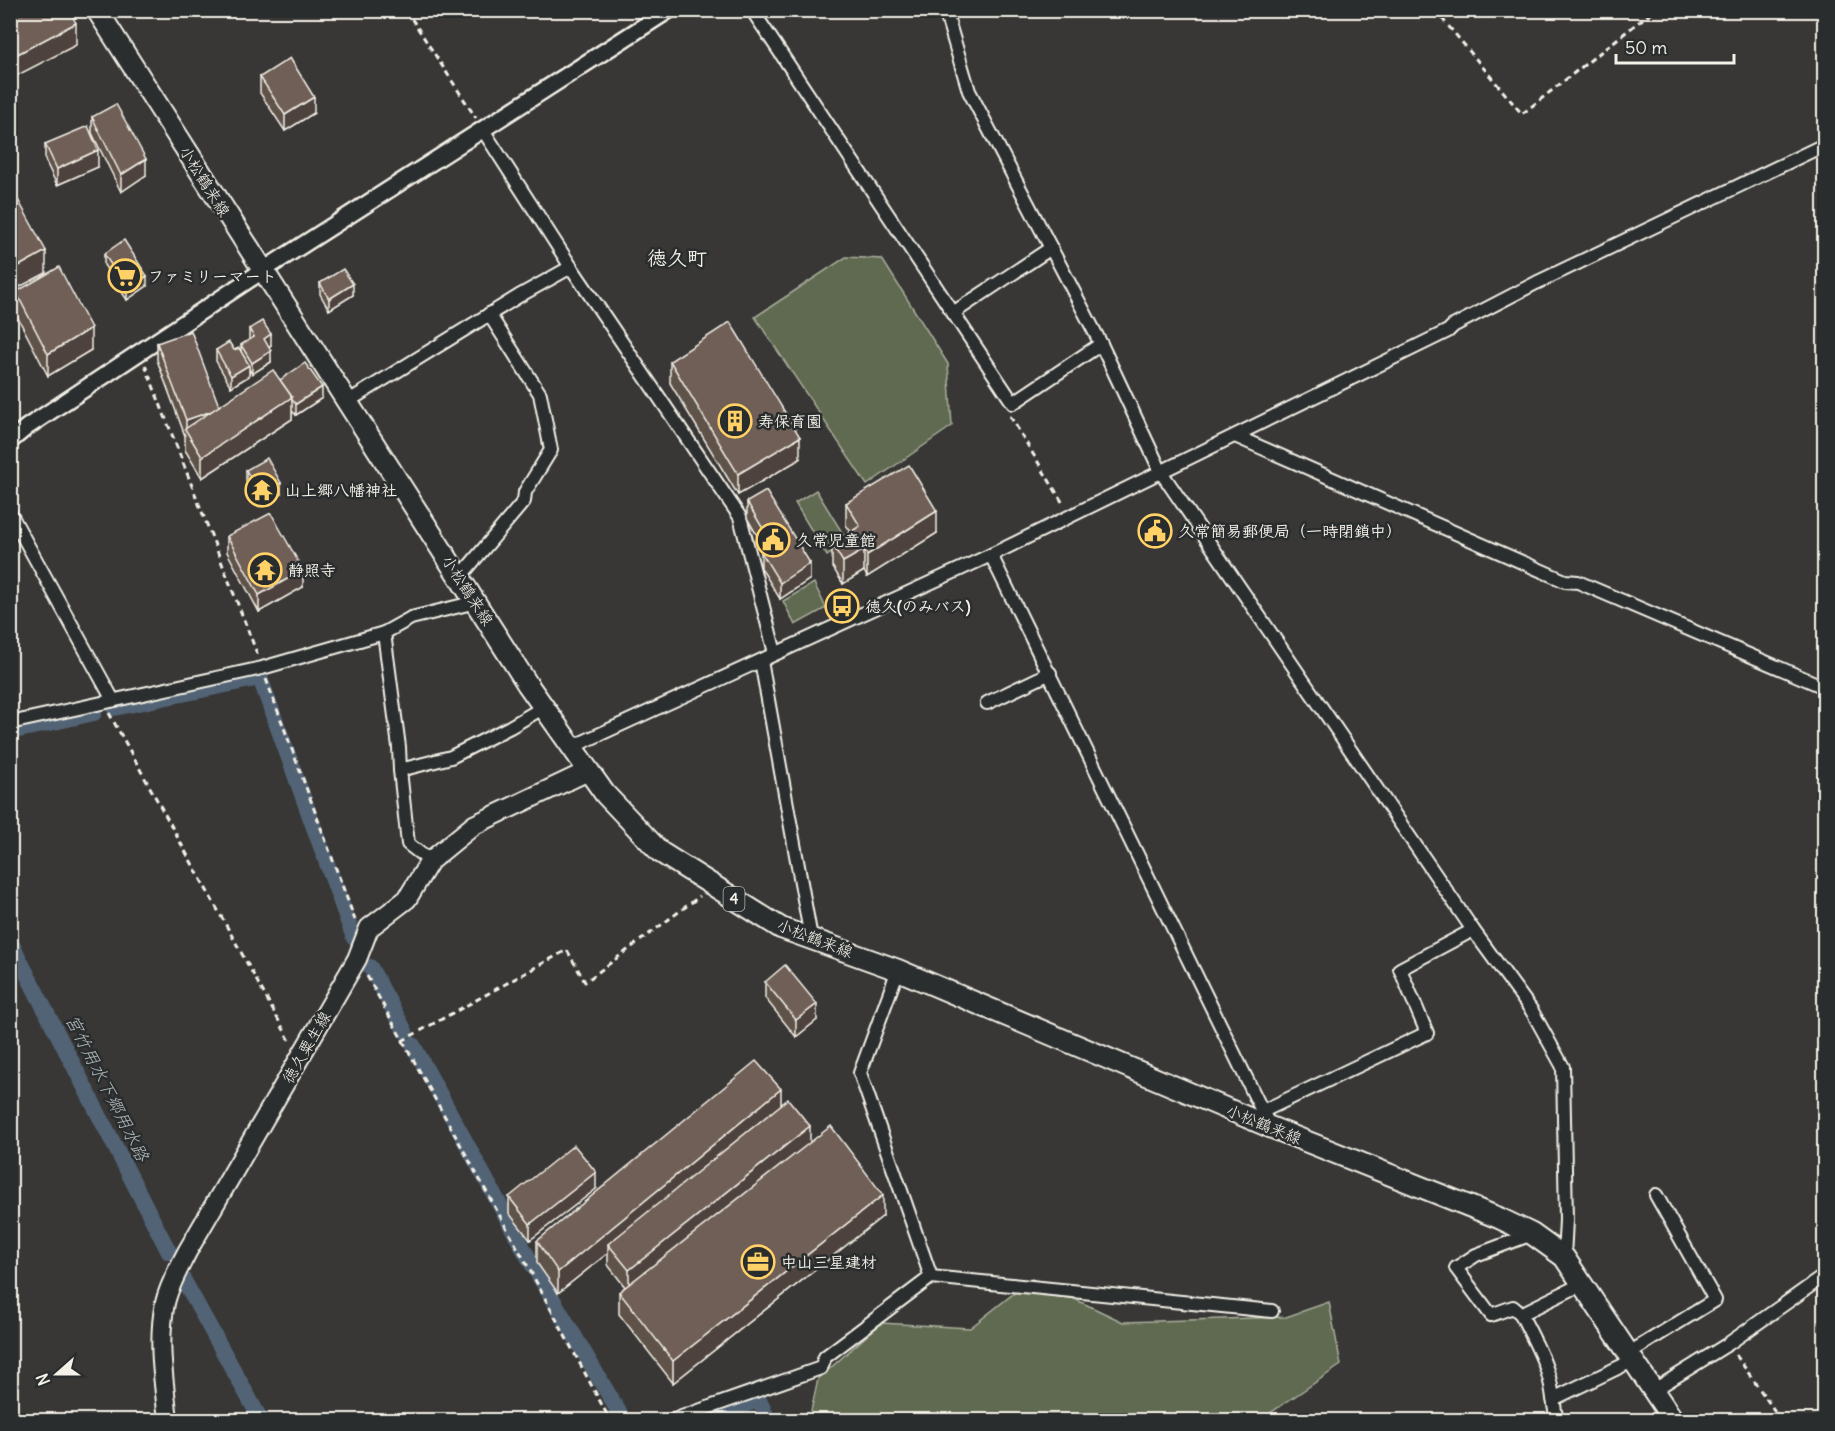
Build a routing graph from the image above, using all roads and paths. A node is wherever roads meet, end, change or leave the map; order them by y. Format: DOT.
graph roads {
  1 [pos="97,10"];
  2 [pos="406,10"];
  3 [pos="669,10"];
  4 [pos="752,10"];
  5 [pos="945,10"];
  6 [pos="1435,10"];
  7 [pos="1654,10"];
  8 [pos="483,130"];
  9 [pos="1824,146"];
  10 [pos="1051,248"];
  11 [pos="571,267"];
  12 [pos="262,270"];
  13 [pos="953,313"];
  14 [pos="489,314"];
  15 [pos="1101,344"];
  16 [pos="140,351"];
  17 [pos="347,402"];
  18 [pos="1013,403"];
  19 [pos="1235,436"];
  20 [pos="10,441"];
  21 [pos="1161,472"];
  22 [pos="10,513"];
  23 [pos="1071,516"];
  24 [pos="991,555"];
  25 [pos="460,577"];
  26 [pos="476,602"];
  27 [pos="384,633"];
  28 [pos="775,653"];
  29 [pos="761,661"];
  30 [pos="262,668"];
  31 [pos="1050,674"];
  32 [pos="1824,687"];
  33 [pos="108,701"];
  34 [pos="987,703"];
  35 [pos="544,707"];
  36 [pos="10,723"];
  37 [pos="572,747"];
  38 [pos="400,771"];
  39 [pos="588,771"];
  40 [pos="430,861"];
  41 [pos="713,886"];
  42 [pos="1473,930"];
  43 [pos="811,938"];
  44 [pos="360,950"];
  45 [pos="898,970"];
  46 [pos="402,1041"];
  47 [pos="300,1058"];
  48 [pos="1267,1119"];
  49 [pos="1656,1195"];
  50 [pos="1532,1234"];
  51 [pos="1564,1257"];
  52 [pos="1824,1276"];
  53 [pos="930,1277"];
  54 [pos="1582,1284"];
  55 [pos="1272,1311"];
  56 [pos="1521,1314"];
  57 [pos="1728,1344"];
  58 [pos="1631,1357"];
  59 [pos="1653,1390"];
  60 [pos="1553,1399"];
  61 [pos="168,1420"];
  62 [pos="610,1420"];
  63 [pos="673,1420"];
  64 [pos="1557,1420"];
  65 [pos="1672,1420"];
  66 [pos="1781,1420"];
  1 -- 12 [label="main road, 小松鶴来線 / 4"];
  2 -- 8 [label="path"];
  3 -- 8 [label="street"];
  4 -- 13 [label="street"];
  5 -- 10 [label="street"];
  6 -- 7 [label="path"];
  8 -- 11 [label="street"];
  8 -- 12 [label="street"];
  9 -- 19 [label="street"];
  10 -- 13 [label="street"];
  10 -- 15 [label="street"];
  11 -- 14 [label="street"];
  11 -- 28 [label="street"];
  12 -- 16 [label="street"];
  12 -- 17 [label="main road, 小松鶴来線 / 4"];
  13 -- 18 [label="street"];
  14 -- 17 [label="street"];
  14 -- 25 [label="street"];
  15 -- 18 [label="street"];
  15 -- 21 [label="street"];
  16 -- 20 [label="street"];
  16 -- 30 [label="path"];
  17 -- 25 [label="main road, 小松鶴来線 / 4"];
  18 -- 23 [label="path"];
  19 -- 21 [label="street"];
  19 -- 32 [label="street"];
  21 -- 23 [label="street"];
  21 -- 42 [label="street"];
  22 -- 33 [label="street"];
  23 -- 24 [label="street"];
  24 -- 28 [label="street"];
  24 -- 31 [label="street"];
  25 -- 26 [label="main road, 小松鶴来線 / 4"];
  26 -- 27 [label="street"];
  26 -- 35 [label="main road, 小松鶴来線 / 4"];
  27 -- 30 [label="street"];
  27 -- 38 [label="street"];
  28 -- 29 [label="street"];
  29 -- 37 [label="street"];
  29 -- 43 [label="street"];
  30 -- 33 [label="street"];
  30 -- 44 [label="path"];
  31 -- 34 [label="street"];
  31 -- 48 [label="street"];
  33 -- 36 [label="street"];
  33 -- 47 [label="path"];
  35 -- 37 [label="main road, 小松鶴来線 / 4"];
  35 -- 38 [label="street"];
  37 -- 39 [label="main road, 小松鶴来線 / 4"];
  38 -- 40 [label="street"];
  39 -- 40 [label="main road, 徳久粟生線"];
  39 -- 41 [label="main road, 小松鶴来線 / 4"];
  40 -- 44 [label="main road, 徳久粟生線"];
  41 -- 43 [label="main road, 小松鶴来線 / 4"];
  41 -- 46 [label="path"];
  42 -- 48 [label="street"];
  42 -- 51 [label="street"];
  43 -- 45 [label="main road, 小松鶴来線 / 4"];
  44 -- 46 [label="path"];
  44 -- 47 [label="main road, 徳久粟生線"];
  45 -- 48 [label="main road, 小松鶴来線 / 4"];
  45 -- 53 [label="street"];
  46 -- 62 [label="path"];
  47 -- 61 [label="main road, 徳久粟生線"];
  48 -- 50 [label="main road, 小松鶴来線 / 4"];
  49 -- 58 [label="street"];
  50 -- 51 [label="main road, 小松鶴来線 / 4"];
  50 -- 56 [label="street"];
  51 -- 54 [label="main road, 小松鶴来線 / 4"];
  52 -- 57 [label="street"];
  53 -- 55 [label="street"];
  53 -- 63 [label="street"];
  54 -- 56 [label="street"];
  54 -- 58 [label="main road, 小松鶴来線 / 4"];
  56 -- 60 [label="street"];
  57 -- 59 [label="street"];
  57 -- 66 [label="path"];
  58 -- 59 [label="main road, 小松鶴来線 / 4"];
  58 -- 60 [label="street"];
  59 -- 65 [label="main road, 小松鶴来線 / 4"];
  60 -- 64 [label="street"];
}
